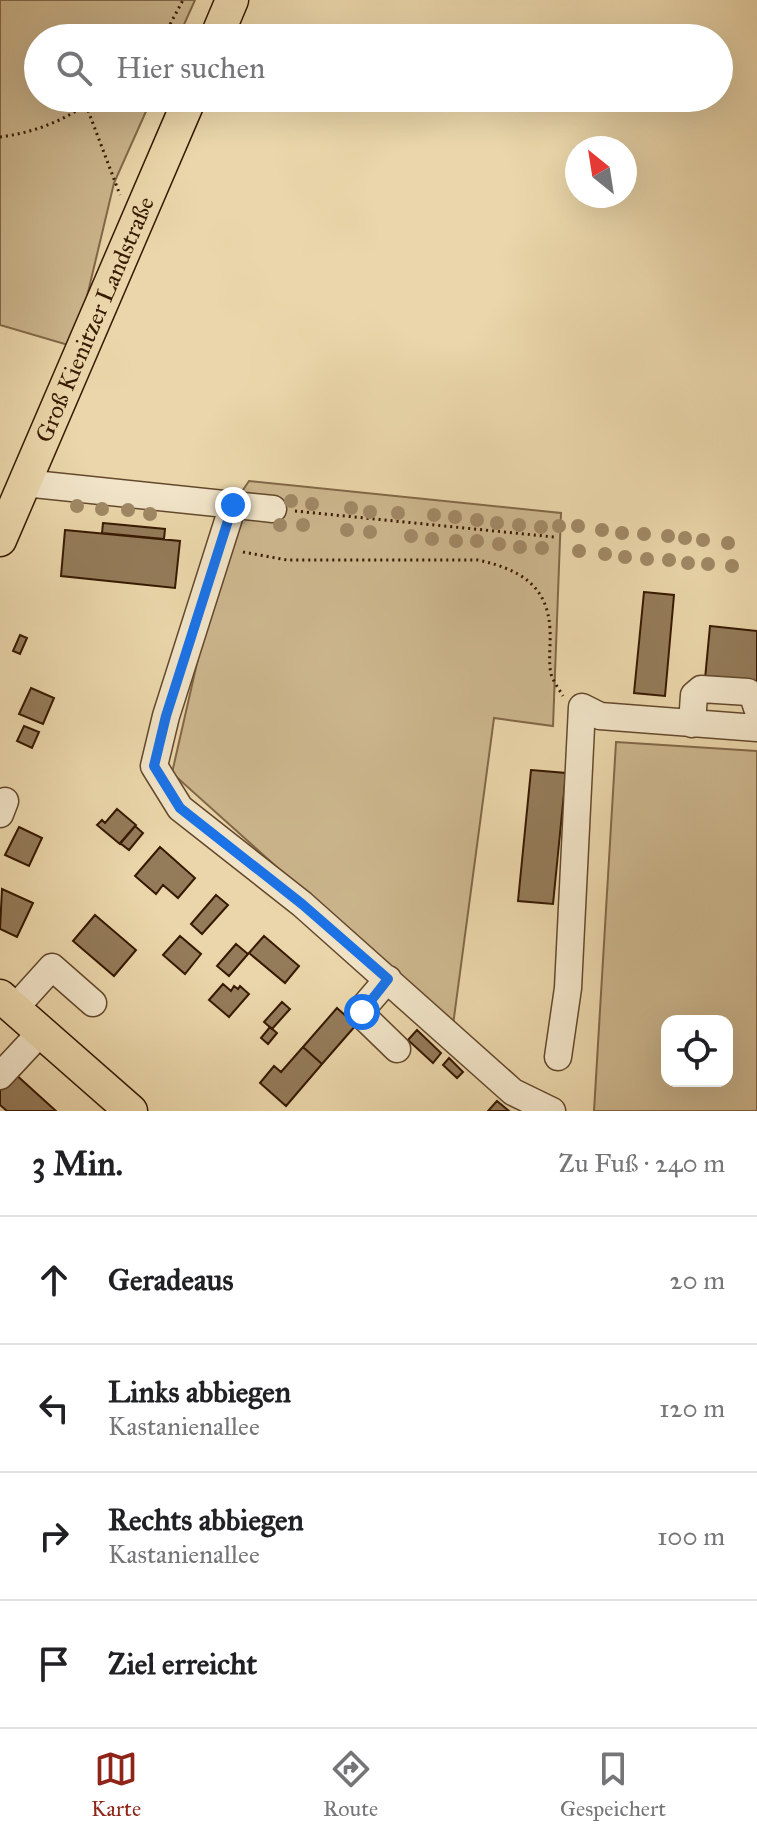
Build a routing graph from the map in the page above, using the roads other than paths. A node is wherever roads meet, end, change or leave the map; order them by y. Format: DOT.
graph roads {
  1 [pos="232,0"];
  2 [pos="222,24"];
  3 [pos="184,112"];
  4 [pos="14,490"];
  5 [pos="233,505"];
  6 [pos="273,509"];
  7 [pos="0,540"];
  8 [pos="757,708"];
  9 [pos="692,724"];
  10 [pos="757,728"];
  11 [pos="388,979"];
  12 [pos="7,1002"];
  13 [pos="93,1003"];
  14 [pos="41,1032"];
  15 [pos="397,1049"];
  16 [pos="558,1057"];
  17 [pos="0,1076"];
  18 [pos="131,1111"];
  19 [pos="552,1111"];
  1 -- 2 [label="main road"];
  3 -- 4 [label="main road, Groß Kienitzer Landstraße"];
  4 -- 5 [label="street"];
  4 -- 7 [label="main road, Groß Kienitzer Landstraße"];
  5 -- 6 [label="street"];
  5 -- 11 [label="street"];
  8 -- 9 [label="street"];
  9 -- 10 [label="street"];
  9 -- 16 [label="street"];
  11 -- 15 [label="street"];
  11 -- 19 [label="street"];
  12 -- 13 [label="street"];
  12 -- 14 [label="main road"];
  14 -- 17 [label="street"];
  14 -- 18 [label="main road"];
}
